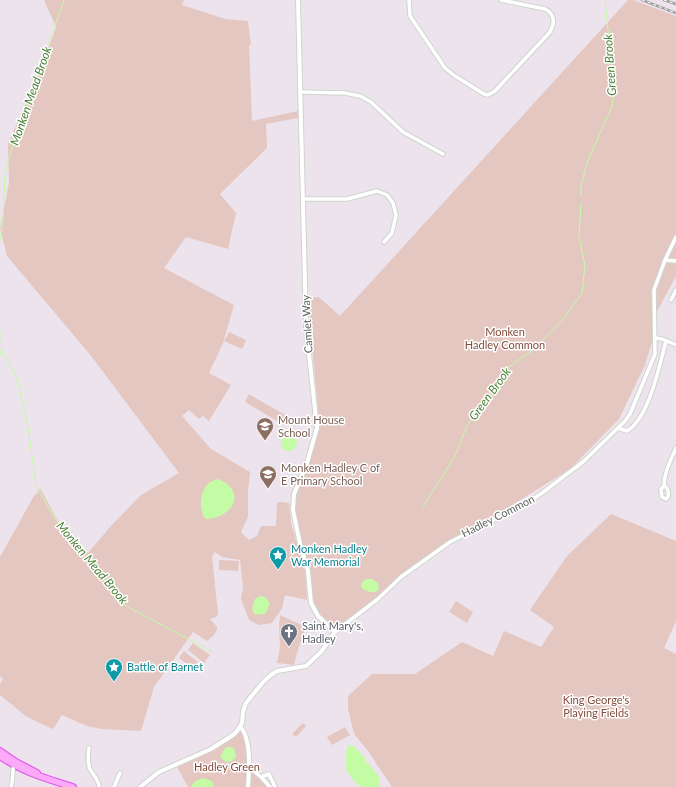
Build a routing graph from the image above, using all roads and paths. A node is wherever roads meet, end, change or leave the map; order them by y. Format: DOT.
graph roads {
  1 [pos="298,0"];
  2 [pos="409,0"];
  3 [pos="501,0"];
  4 [pos="300,92"];
  5 [pos="443,154"];
  6 [pos="303,199"];
  7 [pos="676,238"];
  8 [pos="384,242"];
  9 [pos="664,260"];
  10 [pos="676,261"];
  11 [pos="676,290"];
  12 [pos="671,300"];
  13 [pos="656,338"];
  14 [pos="666,341"];
  15 [pos="676,345"];
  16 [pos="618,428"];
  17 [pos="676,448"];
  18 [pos="664,486"];
  19 [pos="335,632"];
  20 [pos="240,726"];
  21 [pos="88,748"];
  22 [pos="0,752"];
  23 [pos="0,756"];
  24 [pos="15,764"];
  25 [pos="250,768"];
  26 [pos="120,773"];
  27 [pos="261,777"];
  28 [pos="11,787"];
  29 [pos="73,787"];
  30 [pos="99,787"];
  31 [pos="114,787"];
  32 [pos="140,787"];
  33 [pos="248,787"];
  34 [pos="270,787"];
  35 [pos="275,787"];
  1 -- 4 [label="street, Camlet Way"];
  2 -- 3 [label="street"];
  4 -- 5 [label="street"];
  4 -- 6 [label="street, Camlet Way"];
  6 -- 8 [label="street"];
  6 -- 19 [label="street, Camlet Way"];
  7 -- 9 [label="street, Hadley Common"];
  9 -- 10 [label="street"];
  9 -- 13 [label="street, Hadley Common"];
  11 -- 12 [label="street"];
  13 -- 14 [label="street"];
  13 -- 16 [label="street, Hadley Common"];
  14 -- 15 [label="street"];
  14 -- 16 [label="street"];
  16 -- 19 [label="street, Hadley Common"];
  17 -- 18 [label="street"];
  19 -- 20 [label="street"];
  20 -- 25 [label="street"];
  20 -- 32 [label="street"];
  21 -- 30 [label="street"];
  22 -- 24 [label="main road"];
  23 -- 24 [label="main road"];
  24 -- 28 [label="street"];
  24 -- 29 [label="main road"];
  25 -- 27 [label="street"];
  25 -- 33 [label="street"];
  26 -- 31 [label="street"];
  27 -- 34 [label="street"];
  27 -- 35 [label="street"];
}
